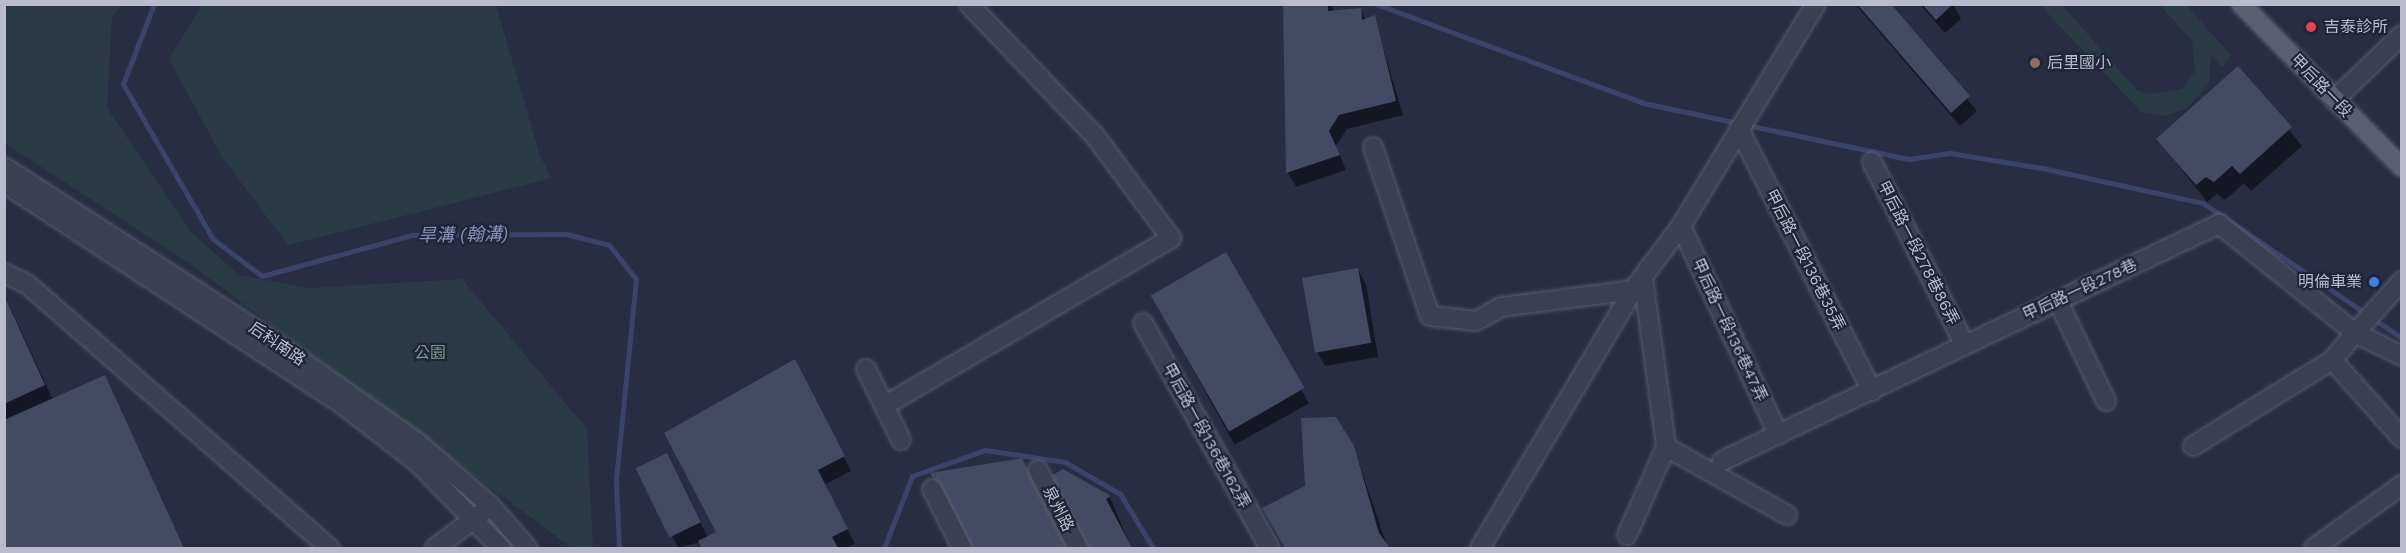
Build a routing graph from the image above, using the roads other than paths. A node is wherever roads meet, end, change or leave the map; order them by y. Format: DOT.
graph roads {
  1 [pos="969,4"];
  2 [pos="1816,4"];
  3 [pos="2241,4"];
  4 [pos="2402,35"];
  5 [pos="2334,100"];
  6 [pos="1741,125"];
  7 [pos="1373,147"];
  8 [pos="1872,162"];
  9 [pos="4,167"];
  10 [pos="2402,167"];
  11 [pos="4,183"];
  12 [pos="1681,226"];
  13 [pos="4,273"];
  14 [pos="2402,281"];
  15 [pos="1638,284"];
  16 [pos="2058,301"];
  17 [pos="1143,323"];
  18 [pos="2355,333"];
  19 [pos="1965,345"];
  20 [pos="2402,356"];
  21 [pos="2332,360"];
  22 [pos="866,369"];
  23 [pos="1872,391"];
  24 [pos="2106,401"];
  25 [pos="884,406"];
  26 [pos="1778,434"];
  27 [pos="2402,438"];
  28 [pos="901,440"];
  29 [pos="2193,446"];
  30 [pos="1666,447"];
  31 [pos="1722,461"];
  32 [pos="1038,470"];
  33 [pos="2402,485"];
  34 [pos="932,489"];
  35 [pos="490,505"];
  36 [pos="1788,515"];
  37 [pos="475,520"];
  38 [pos="1627,535"];
  39 [pos="330,549"];
  40 [pos="435,549"];
  41 [pos="501,549"];
  42 [pos="527,549"];
  43 [pos="962,549"];
  44 [pos="1078,549"];
  45 [pos="1270,549"];
  46 [pos="1480,549"];
  47 [pos="2314,549"];
  1 -- 25 [label="street"];
  2 -- 6 [label="street"];
  3 -- 5 [label="main road, 甲后路一段"];
  4 -- 5 [label="street"];
  5 -- 10 [label="main road, 甲后路一段"];
  6 -- 12 [label="street"];
  6 -- 23 [label="street, 甲后路一段136巷35弄"];
  7 -- 15 [label="street"];
  8 -- 19 [label="street, 甲后路一段278巷86弄"];
  9 -- 35 [label="street, 后科南路"];
  11 -- 37 [label="street, 后科南路"];
  12 -- 15 [label="street"];
  12 -- 26 [label="street, 甲后路一段136巷47弄"];
  13 -- 39 [label="street"];
  14 -- 18 [label="street"];
  15 -- 30 [label="street"];
  15 -- 46 [label="street"];
  16 -- 18 [label="street, 甲后路一段278巷"];
  16 -- 19 [label="street, 甲后路一段278巷"];
  16 -- 24 [label="street"];
  17 -- 45 [label="street, 甲后路一段136巷162弄"];
  18 -- 20 [label="street"];
  18 -- 21 [label="street"];
  19 -- 23 [label="street, 甲后路一段278巷"];
  21 -- 27 [label="street"];
  21 -- 29 [label="street"];
  22 -- 25 [label="street"];
  23 -- 26 [label="street, 甲后路一段278巷"];
  25 -- 28 [label="street"];
  26 -- 31 [label="street, 甲后路一段278巷"];
  30 -- 36 [label="street"];
  30 -- 38 [label="street"];
  32 -- 44 [label="street, 泉州路"];
  33 -- 47 [label="street"];
  34 -- 43 [label="street"];
  35 -- 37 [label="street"];
  35 -- 42 [label="street, 后科南路"];
  37 -- 40 [label="street"];
  37 -- 41 [label="street, 后科南路"];
}
